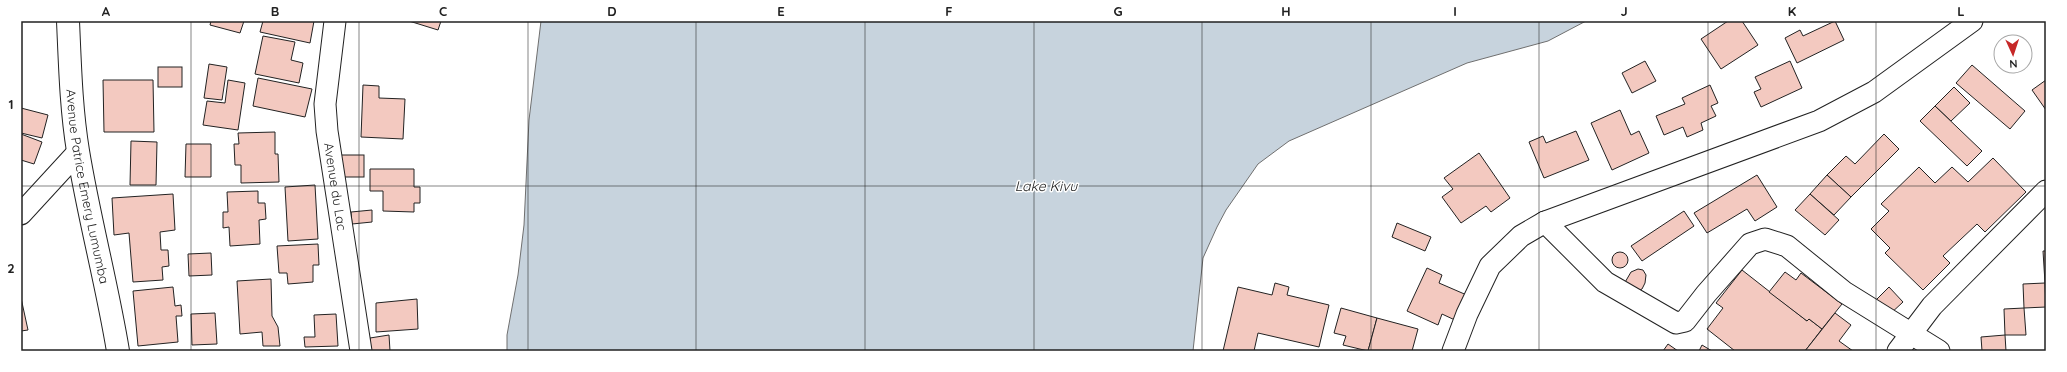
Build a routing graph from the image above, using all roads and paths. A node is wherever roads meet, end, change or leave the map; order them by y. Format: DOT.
graph roads {
  1 [pos="68,21"];
  2 [pos="334,21"];
  3 [pos="1972,21"];
  4 [pos="78,152"];
  5 [pos="2046,191"];
  6 [pos="21,214"];
  7 [pos="1545,222"];
  8 [pos="1912,333"];
  9 [pos="118,351"];
  10 [pos="361,351"];
  11 [pos="1453,351"];
  12 [pos="1898,351"];
  13 [pos="1939,351"];
  1 -- 4 [label="main road, Avenue Patrice Emery Lumumba"];
  2 -- 10 [label="street, Avenue du Lac"];
  3 -- 7 [label="street"];
  4 -- 6 [label="street"];
  4 -- 9 [label="main road, Avenue Patrice Emery Lumumba"];
  5 -- 8 [label="street"];
  7 -- 8 [label="street"];
  7 -- 11 [label="street"];
  8 -- 12 [label="street"];
  8 -- 13 [label="street"];
}
